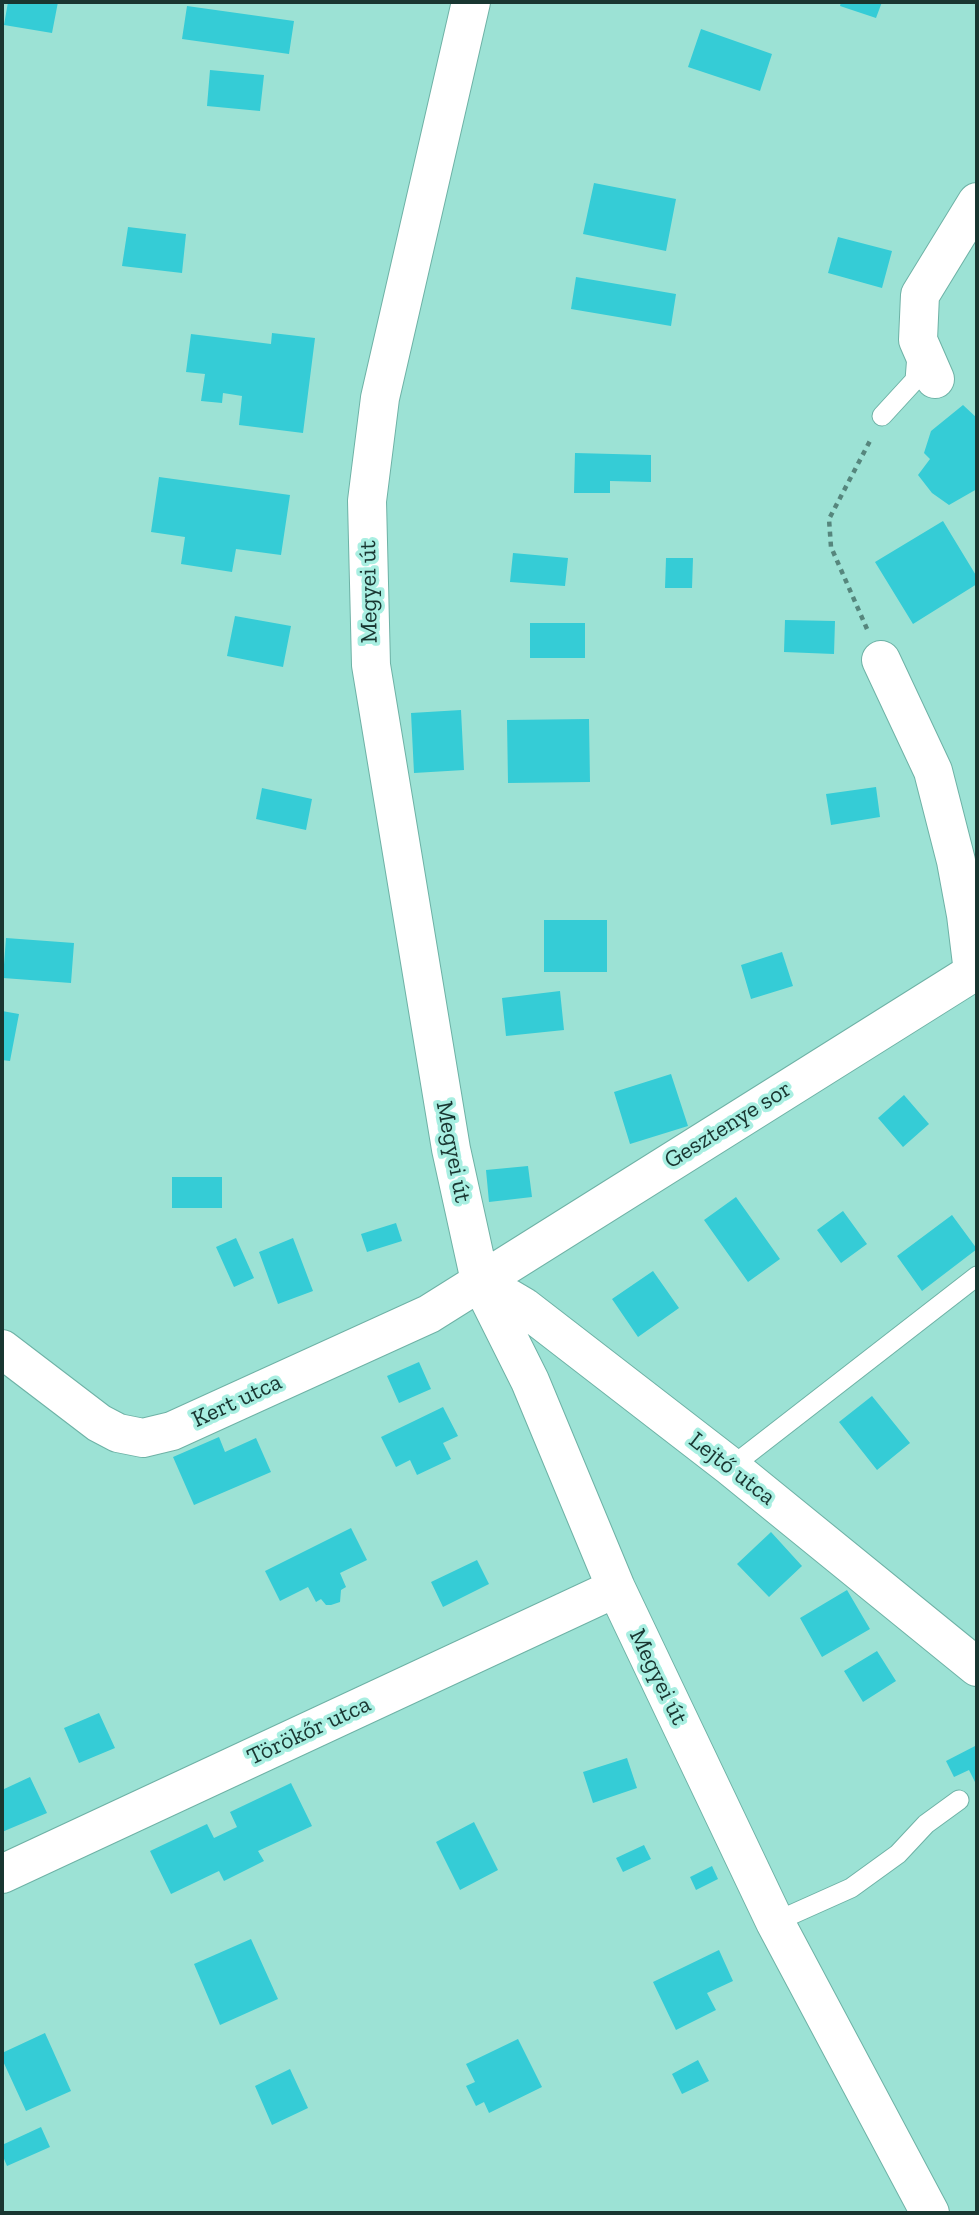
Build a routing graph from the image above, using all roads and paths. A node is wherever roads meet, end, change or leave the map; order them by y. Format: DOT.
graph roads {
  1 [pos="471,2"];
  2 [pos="977,202"];
  3 [pos="918,340"];
  4 [pos="935,379"];
  5 [pos="882,416"];
  6 [pos="881,660"];
  7 [pos="975,971"];
  8 [pos="977,1276"];
  9 [pos="480,1281"];
  10 [pos="2,1349"];
  11 [pos="731,1468"];
  12 [pos="616,1588"];
  13 [pos="977,1667"];
  14 [pos="959,1800"];
  15 [pos="2,1874"];
  16 [pos="775,1923"];
  17 [pos="930,2213"];
  1 -- 9 [label="street, Megyei út"];
  2 -- 3 [label="street"];
  3 -- 4 [label="street"];
  3 -- 5 [label="lane"];
  5 -- 6 [label="path"];
  6 -- 7 [label="street"];
  7 -- 9 [label="street, Gesztenye sor"];
  8 -- 11 [label="lane"];
  9 -- 10 [label="street, Kert utca"];
  9 -- 11 [label="street, Lejtő utca"];
  9 -- 12 [label="street, Megyei út"];
  11 -- 13 [label="street, Lejtő utca"];
  12 -- 15 [label="street, Törökőr utca"];
  12 -- 16 [label="street, Megyei út"];
  14 -- 16 [label="lane"];
  16 -- 17 [label="street, Megyei út"];
}
